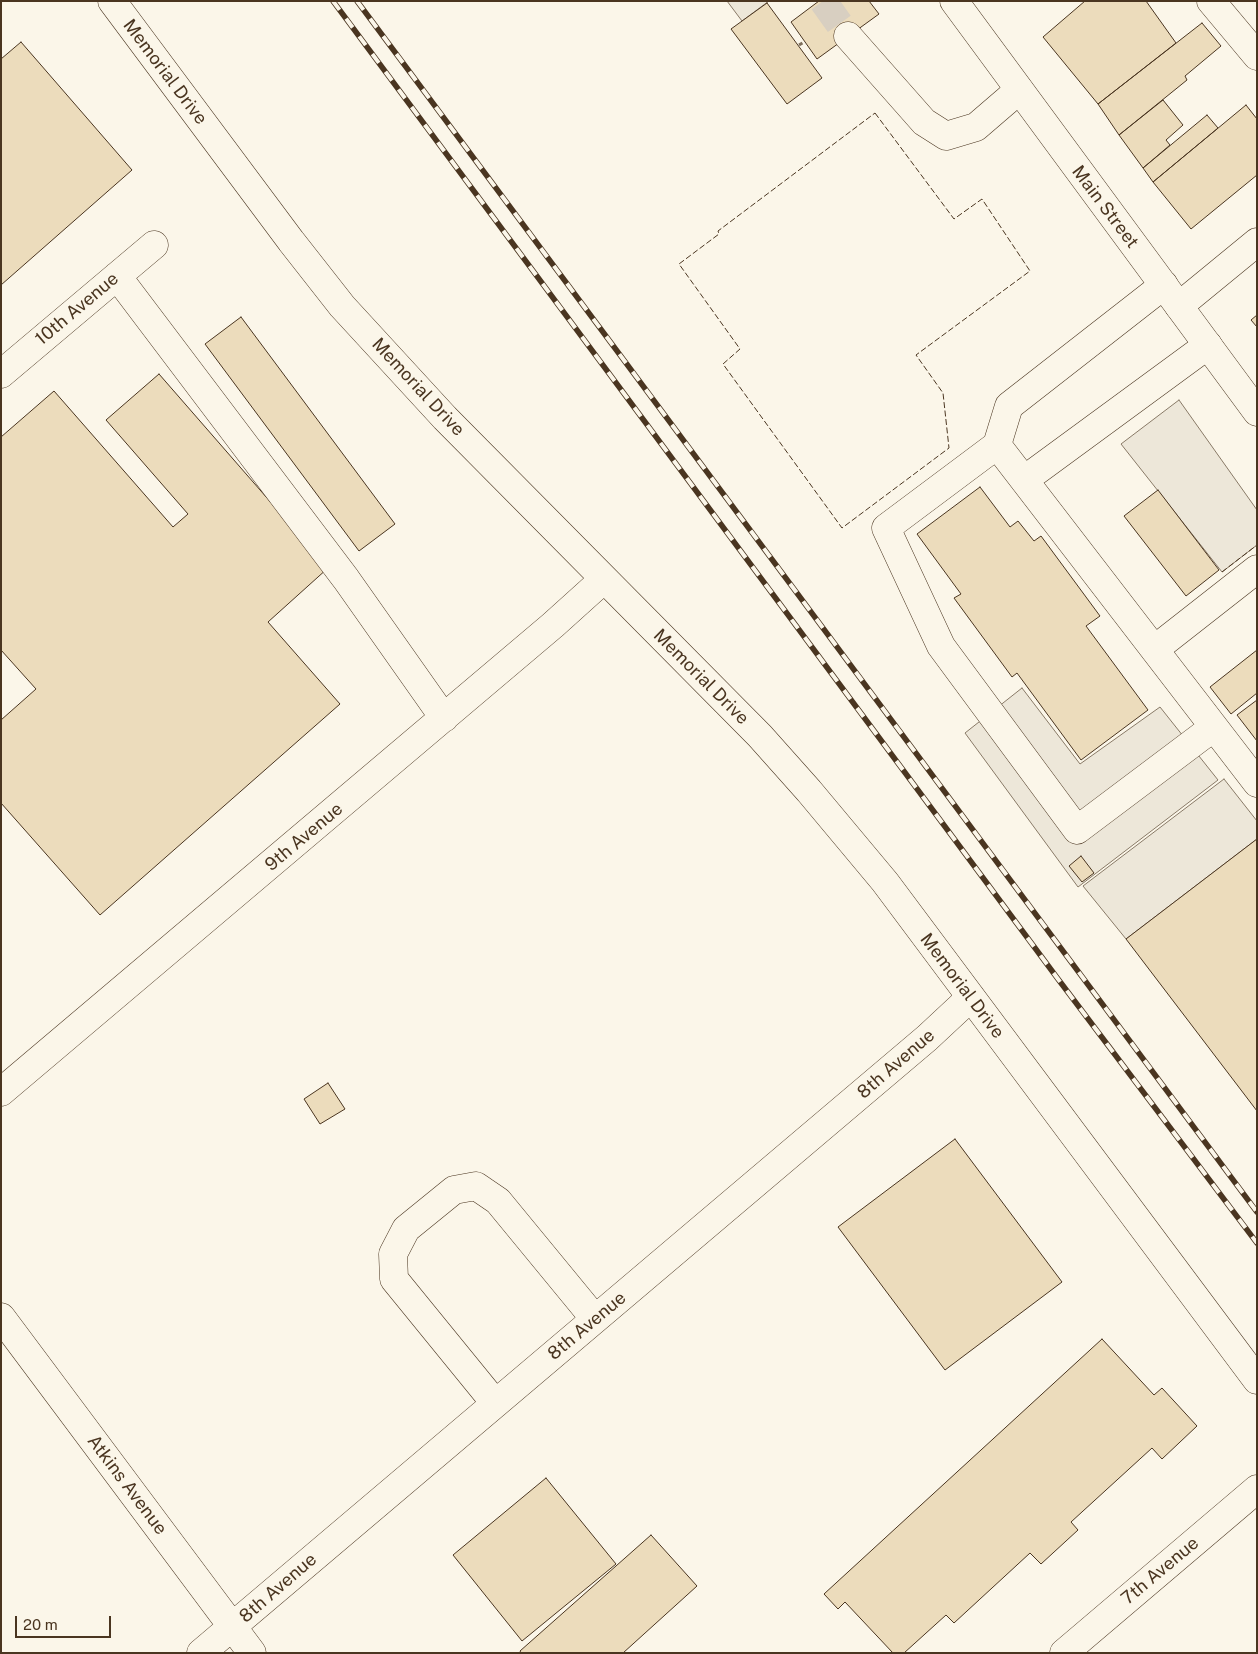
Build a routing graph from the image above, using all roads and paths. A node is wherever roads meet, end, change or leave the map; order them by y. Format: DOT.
graph roads {
  1 [pos="112,1"];
  2 [pos="954,1"];
  3 [pos="1211,1"];
  4 [pos="848,36"];
  5 [pos="804,42"];
  6 [pos="799,46"];
  7 [pos="1257,56"];
  8 [pos="1019,90"];
  9 [pos="1257,242"];
  10 [pos="154,245"];
  11 [pos="117,276"];
  12 [pos="1171,296"];
  13 [pos="1208,345"];
  14 [pos="1,374"];
  15 [pos="1257,412"];
  16 [pos="997,444"];
  17 [pos="1024,480"];
  18 [pos="1257,570"];
  19 [pos="604,579"];
  20 [pos="1155,649"];
  21 [pos="444,718"];
  22 [pos="1214,727"];
  23 [pos="1257,783"];
  24 [pos="970,997"];
  25 [pos="1,1092"];
  26 [pos="1,1316"];
  27 [pos="594,1320"];
  28 [pos="1257,1380"];
  29 [pos="495,1404"];
  30 [pos="1257,1489"];
  31 [pos="233,1626"];
  32 [pos="202,1653"];
  33 [pos="252,1653"];
  34 [pos="1064,1653"];
  1 -- 19 [label="street, Memorial Drive"];
  2 -- 8 [label="street, Main Street"];
  3 -- 7 [label="street"];
  4 -- 8 [label="street"];
  5 -- 6 [label="path"];
  8 -- 12 [label="street, Main Street"];
  9 -- 12 [label="street"];
  10 -- 11 [label="street, 10th Avenue"];
  11 -- 14 [label="street, 10th Avenue"];
  11 -- 21 [label="street"];
  12 -- 13 [label="street, Main Street"];
  12 -- 16 [label="street"];
  13 -- 15 [label="street, Main Street"];
  13 -- 17 [label="street"];
  16 -- 17 [label="street"];
  16 -- 22 [label="street"];
  17 -- 20 [label="street"];
  18 -- 20 [label="street"];
  19 -- 21 [label="street, 9th Avenue"];
  19 -- 24 [label="street, Memorial Drive"];
  20 -- 22 [label="street"];
  21 -- 25 [label="street, 9th Avenue"];
  22 -- 23 [label="street"];
  24 -- 27 [label="street, 8th Avenue"];
  24 -- 28 [label="street, Memorial Drive"];
  26 -- 31 [label="street, Atkins Avenue"];
  27 -- 29 [label="street, 8th Avenue"];
  27 -- 29 [label="street"];
  29 -- 31 [label="street, 8th Avenue"];
  30 -- 34 [label="street, 7th Avenue"];
  31 -- 32 [label="street, 8th Avenue"];
  31 -- 33 [label="street, Atkins Avenue"];
}
